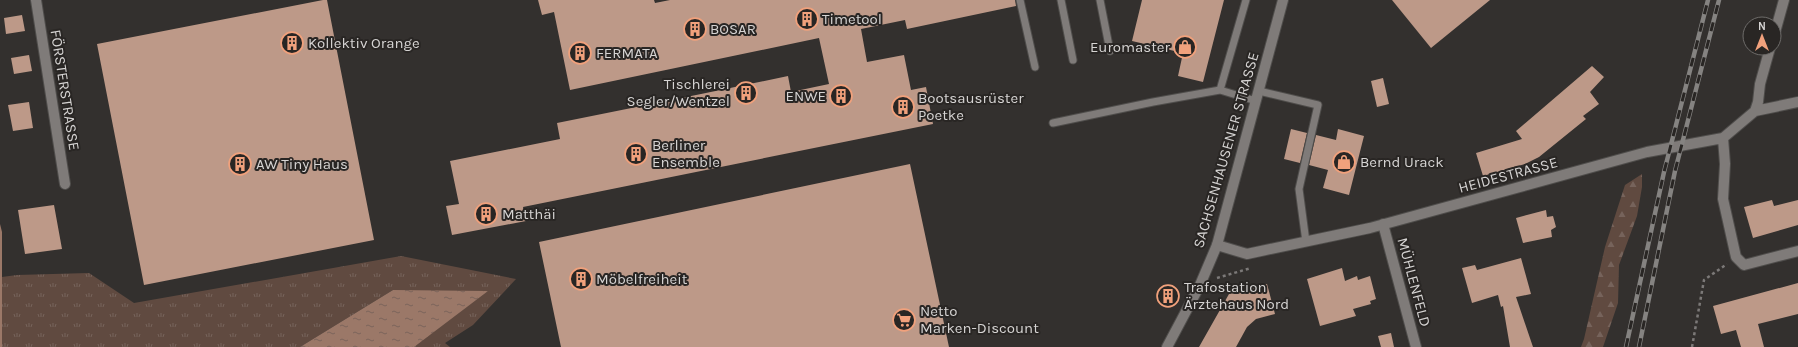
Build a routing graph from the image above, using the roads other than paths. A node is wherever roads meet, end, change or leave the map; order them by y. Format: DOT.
graph roads {
  1 [pos="36,0"];
  2 [pos="1020,0"];
  3 [pos="1061,0"];
  4 [pos="1100,0"];
  5 [pos="1246,0"];
  6 [pos="1283,0"];
  7 [pos="1784,0"];
  8 [pos="1780,16"];
  9 [pos="1110,51"];
  10 [pos="1768,56"];
  11 [pos="1073,60"];
  12 [pos="1035,67"];
  13 [pos="1220,90"];
  14 [pos="1258,96"];
  15 [pos="1798,102"];
  16 [pos="1755,110"];
  17 [pos="1053,123"];
  18 [pos="1723,138"];
  19 [pos="65,184"];
  20 [pos="1383,224"];
  21 [pos="1306,242"];
  22 [pos="1217,246"];
  23 [pos="1798,251"];
  24 [pos="1167,347"];
  25 [pos="1416,347"];
  1 -- 19 [label="street, FÖRSTERSTRASSE"];
  2 -- 12 [label="lane"];
  3 -- 11 [label="lane"];
  4 -- 9 [label="lane"];
  5 -- 13 [label="lane"];
  6 -- 14 [label="street, SACHSENHAUSENER STRASSE"];
  7 -- 8 [label="street"];
  10 -- 16 [label="street"];
  13 -- 14 [label="lane"];
  13 -- 17 [label="lane"];
  14 -- 21 [label="lane"];
  14 -- 22 [label="street, SACHSENHAUSENER STRASSE"];
  15 -- 16 [label="street"];
  16 -- 18 [label="street"];
  18 -- 20 [label="street, HEIDESTRASSE"];
  18 -- 23 [label="street"];
  20 -- 21 [label="street, HEIDESTRASSE"];
  20 -- 25 [label="street, MÜHLENFELD"];
  21 -- 22 [label="street, HEIDESTRASSE"];
  22 -- 24 [label="street, SACHSENHAUSENER STRASSE"];
}
